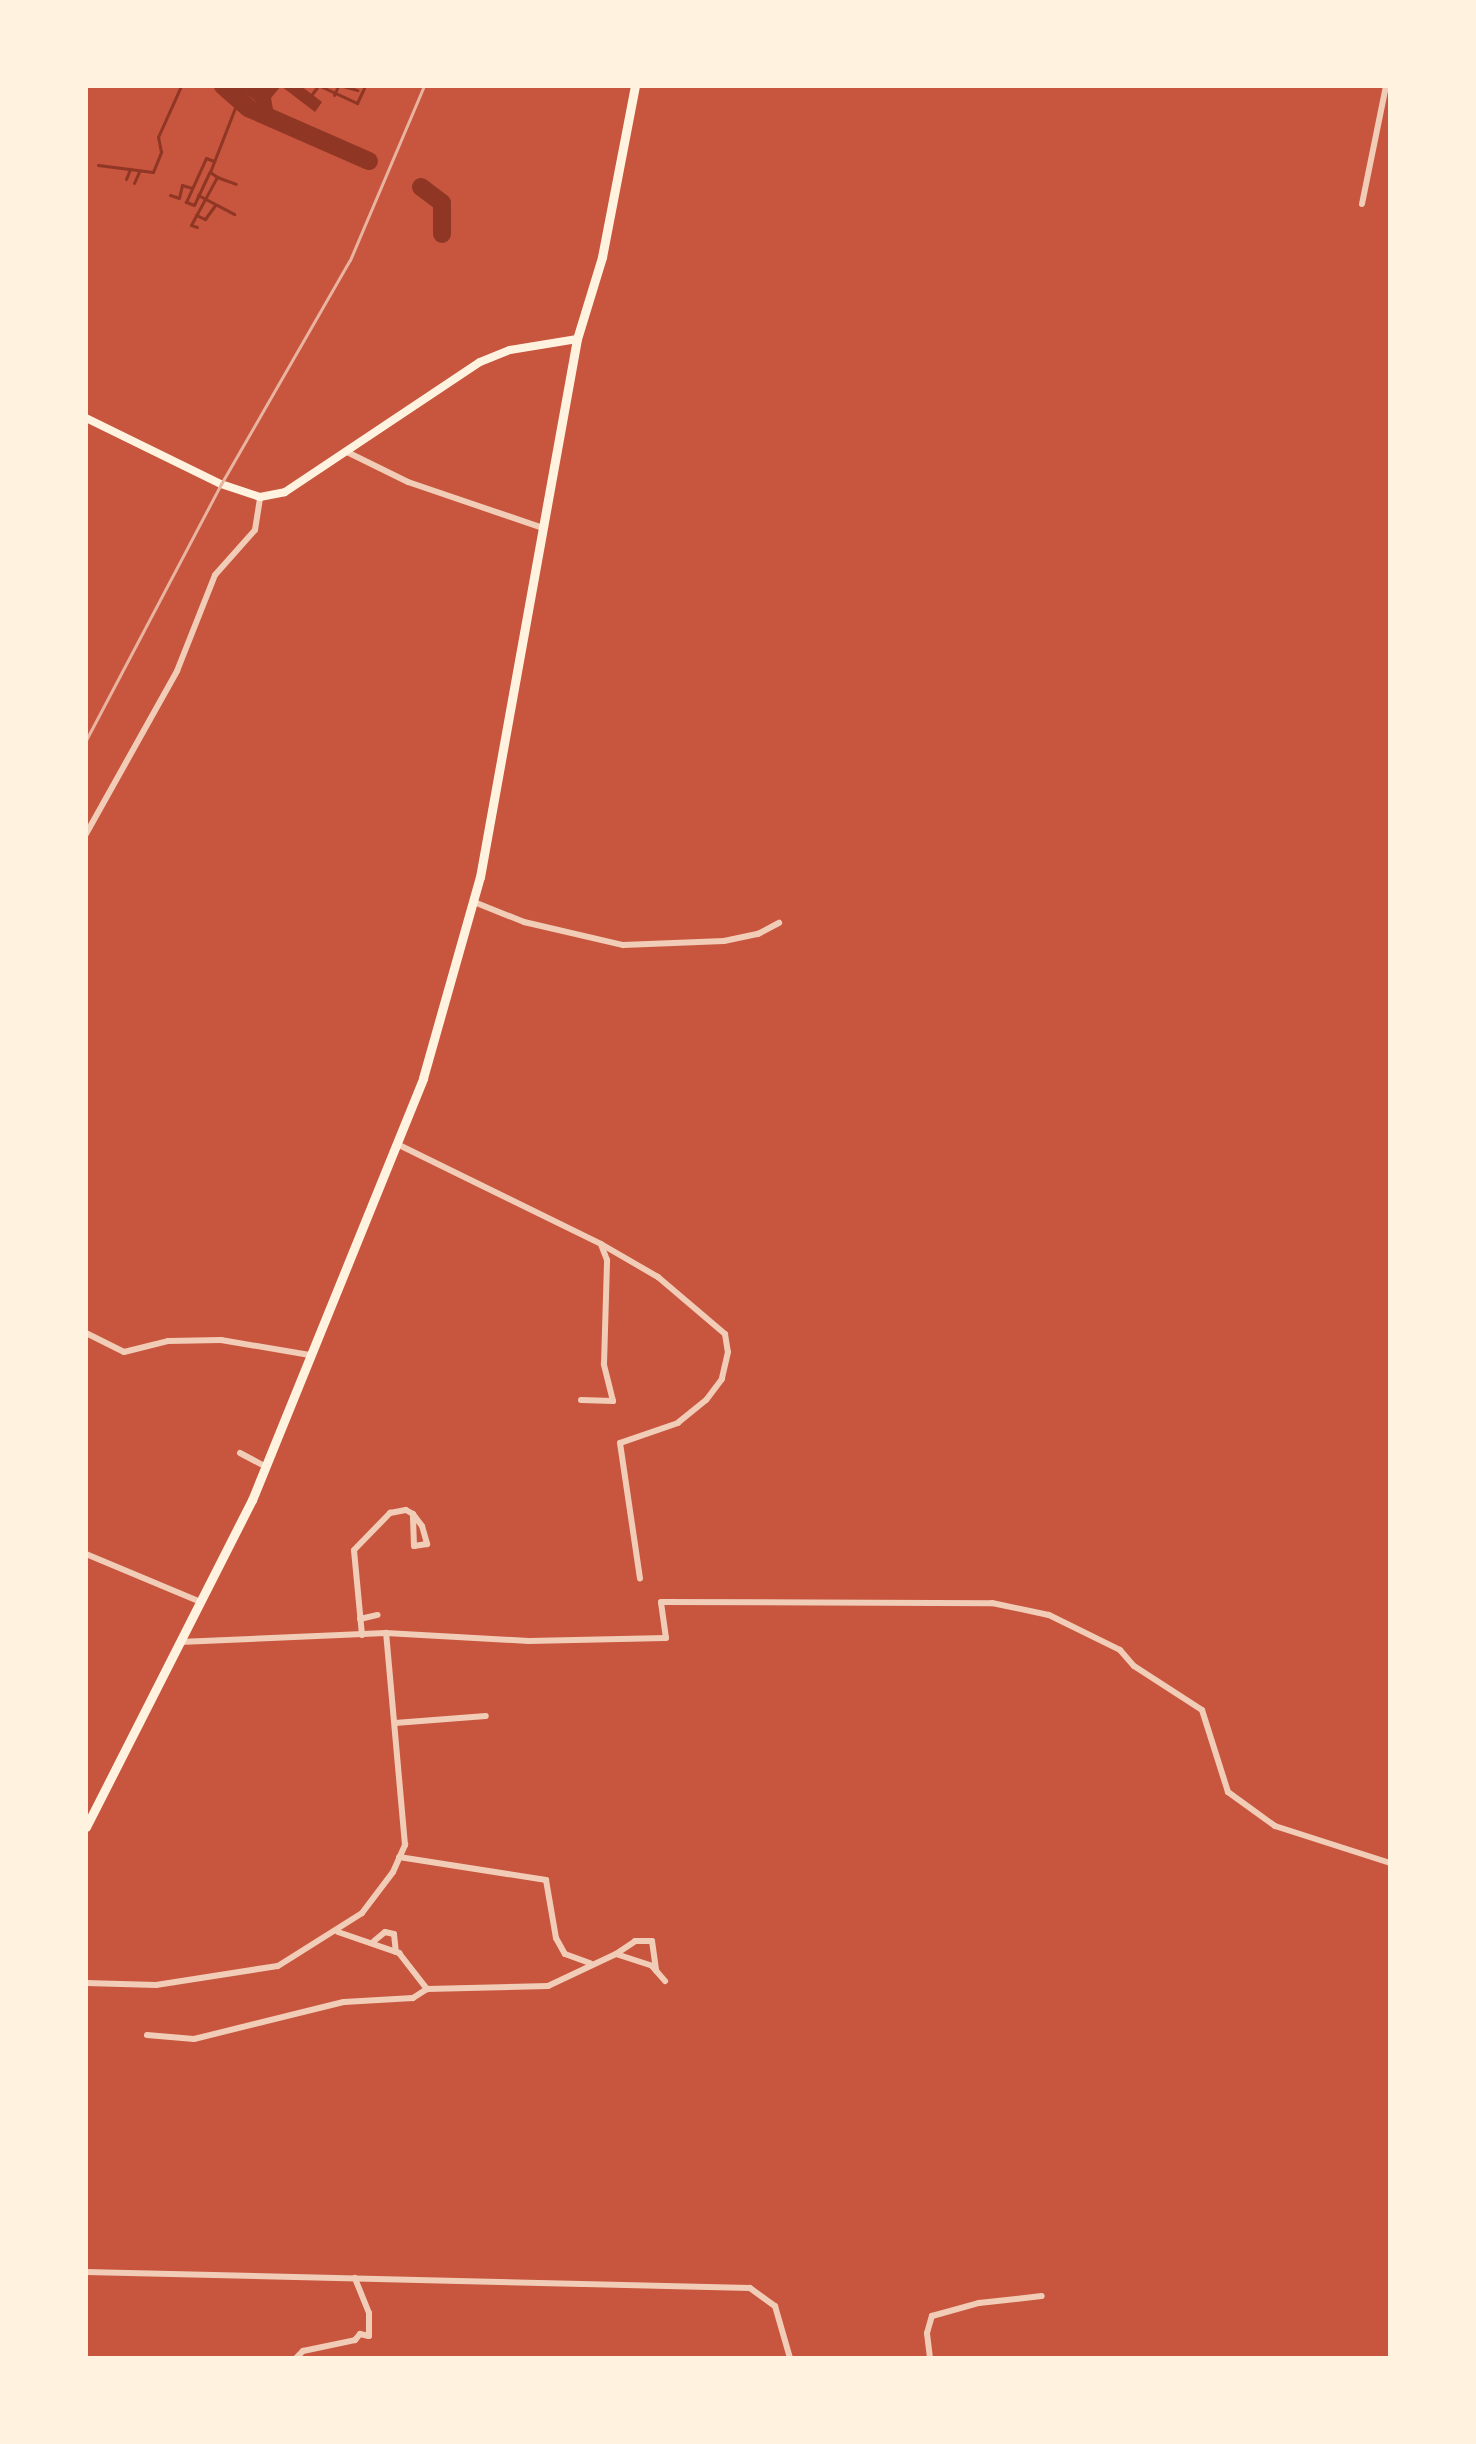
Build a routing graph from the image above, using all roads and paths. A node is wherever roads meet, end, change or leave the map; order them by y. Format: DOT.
graph roads {
  1 [pos="635,86"];
  2 [pos="1386,86"];
  3 [pos="1362,204"];
  4 [pos="577,339"];
  5 [pos="86,418"];
  6 [pos="347,452"];
  7 [pos="260,497"];
  8 [pos="543,528"];
  9 [pos="86,834"];
  10 [pos="474,902"];
  11 [pos="779,923"];
  12 [pos="397,1144"];
  13 [pos="601,1244"];
  14 [pos="86,1333"];
  15 [pos="314,1356"];
  16 [pos="581,1400"];
  17 [pos="240,1453"];
  18 [pos="266,1467"];
  19 [pos="413,1514"];
  20 [pos="86,1554"];
  21 [pos="640,1579"];
  22 [pos="201,1602"];
  23 [pos="378,1615"];
  24 [pos="360,1619"];
  25 [pos="386,1633"];
  26 [pos="362,1635"];
  27 [pos="180,1642"];
  28 [pos="486,1716"];
  29 [pos="395,1723"];
  30 [pos="86,1827"];
  31 [pos="399,1857"];
  32 [pos="1390,1863"];
  33 [pos="338,1932"];
  34 [pos="374,1941"];
  35 [pos="396,1952"];
  36 [pos="616,1954"];
  37 [pos="590,1963"];
  38 [pos="656,1971"];
  39 [pos="665,1981"];
  40 [pos="86,1983"];
  41 [pos="427,1989"];
  42 [pos="147,2035"];
  43 [pos="86,2272"];
  44 [pos="355,2278"];
  45 [pos="1042,2296"];
  46 [pos="930,2357"];
  47 [pos="296,2358"];
  48 [pos="790,2358"];
  1 -- 4 [label="main road"];
  2 -- 3 [label="street"];
  4 -- 6 [label="main road"];
  4 -- 8 [label="main road"];
  5 -- 7 [label="main road"];
  6 -- 7 [label="main road"];
  6 -- 8 [label="street"];
  7 -- 9 [label="street"];
  8 -- 10 [label="main road"];
  10 -- 11 [label="street"];
  10 -- 12 [label="main road"];
  12 -- 13 [label="street"];
  12 -- 15 [label="main road"];
  13 -- 16 [label="street"];
  13 -- 21 [label="street"];
  14 -- 15 [label="street"];
  15 -- 18 [label="main road"];
  17 -- 18 [label="street"];
  18 -- 22 [label="main road"];
  19 -- 19 [label="street"];
  19 -- 24 [label="street"];
  20 -- 22 [label="street"];
  22 -- 27 [label="main road"];
  23 -- 24 [label="street"];
  24 -- 26 [label="street"];
  25 -- 26 [label="street"];
  25 -- 29 [label="street"];
  25 -- 32 [label="street"];
  26 -- 27 [label="street"];
  27 -- 30 [label="main road"];
  28 -- 29 [label="street"];
  29 -- 31 [label="street"];
  31 -- 33 [label="street"];
  31 -- 37 [label="street"];
  33 -- 34 [label="street"];
  33 -- 40 [label="street"];
  34 -- 35 [label="street"];
  34 -- 35 [label="street"];
  35 -- 41 [label="street"];
  36 -- 37 [label="street"];
  36 -- 38 [label="street"];
  36 -- 38 [label="street"];
  37 -- 41 [label="street"];
  38 -- 39 [label="street"];
  41 -- 42 [label="street"];
  43 -- 44 [label="street"];
  44 -- 47 [label="street"];
  44 -- 48 [label="street"];
  45 -- 46 [label="street"];
}
